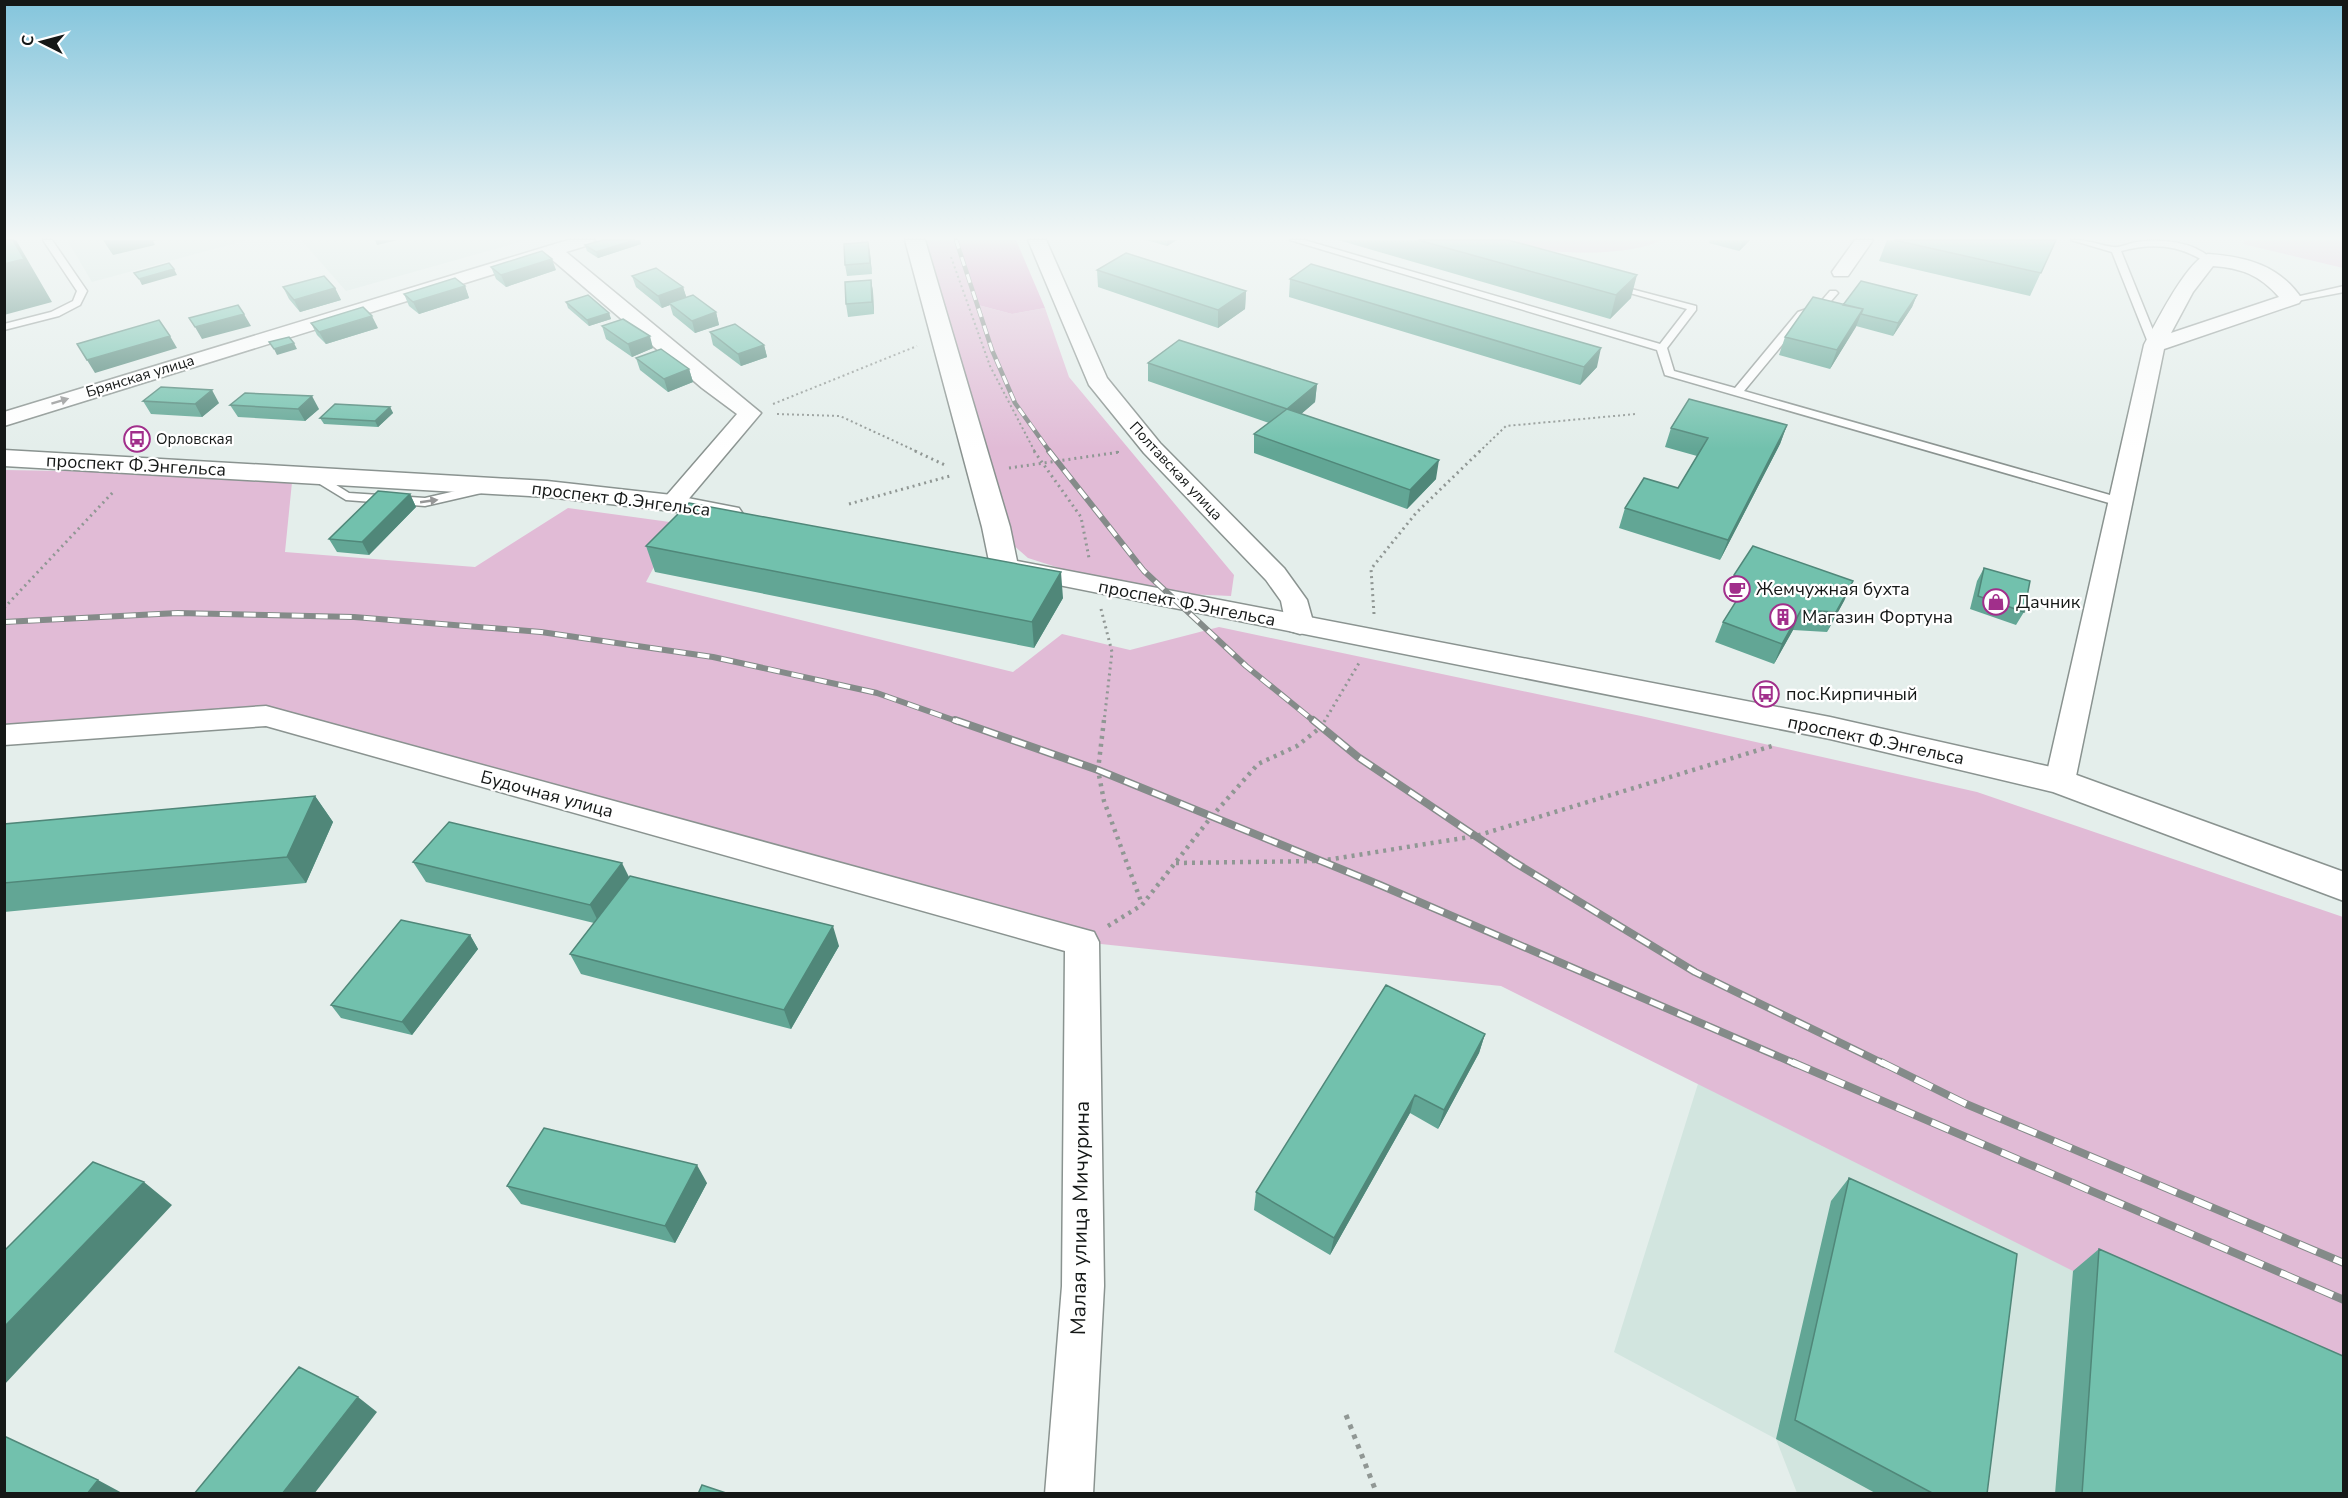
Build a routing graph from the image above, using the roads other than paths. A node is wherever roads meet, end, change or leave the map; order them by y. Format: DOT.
graph roads {
  1 [pos="63,310"];
  2 [pos="358,310"];
  3 [pos="623,310"];
  4 [pos="935,310"];
  5 [pos="1067,310"];
  6 [pos="1532,310"];
  7 [pos="1692,310"];
  8 [pos="1813,310"];
  9 [pos="2139,310"];
  10 [pos="2173,310"];
  11 [pos="2259,310"];
  12 [pos="4,327"];
  13 [pos="2154,345"];
  14 [pos="1662,348"];
  15 [pos="1737,393"];
  16 [pos="4,419"];
  17 [pos="4,458"];
  18 [pos="2120,502"];
  19 [pos="672,503"];
  20 [pos="752,518"];
  21 [pos="1300,625"];
  22 [pos="4,735"];
  23 [pos="2060,781"];
  24 [pos="2343,887"];
  25 [pos="1082,942"];
  26 [pos="1069,1494"];
  1 -- 12 [label="lane"];
  16 -- 2 [label="street, Брянская улица, one-way"];
  3 -- 19 [label="street"];
  4 -- 21 [label="street, проспект Ф.Энгельса"];
  5 -- 21 [label="street, Полтавская улица"];
  6 -- 14 [label="lane"];
  7 -- 14 [label="lane"];
  8 -- 15 [label="lane"];
  9 -- 13 [label="lane"];
  10 -- 13 [label="street"];
  11 -- 13 [label="street"];
  13 -- 18 [label="street"];
  14 -- 15 [label="lane"];
  15 -- 18 [label="lane"];
  17 -- 19 [label="street, проспект Ф.Энгельса"];
  18 -- 23 [label="street"];
  19 -- 20 [label="street, проспект Ф.Энгельса"];
  21 -- 23 [label="street, проспект Ф.Энгельса"];
  22 -- 25 [label="street, Будочная улица"];
  23 -- 24 [label="street, проспект Ф.Энгельса"];
  25 -- 26 [label="street, Малая улица Мичурина"];
}
